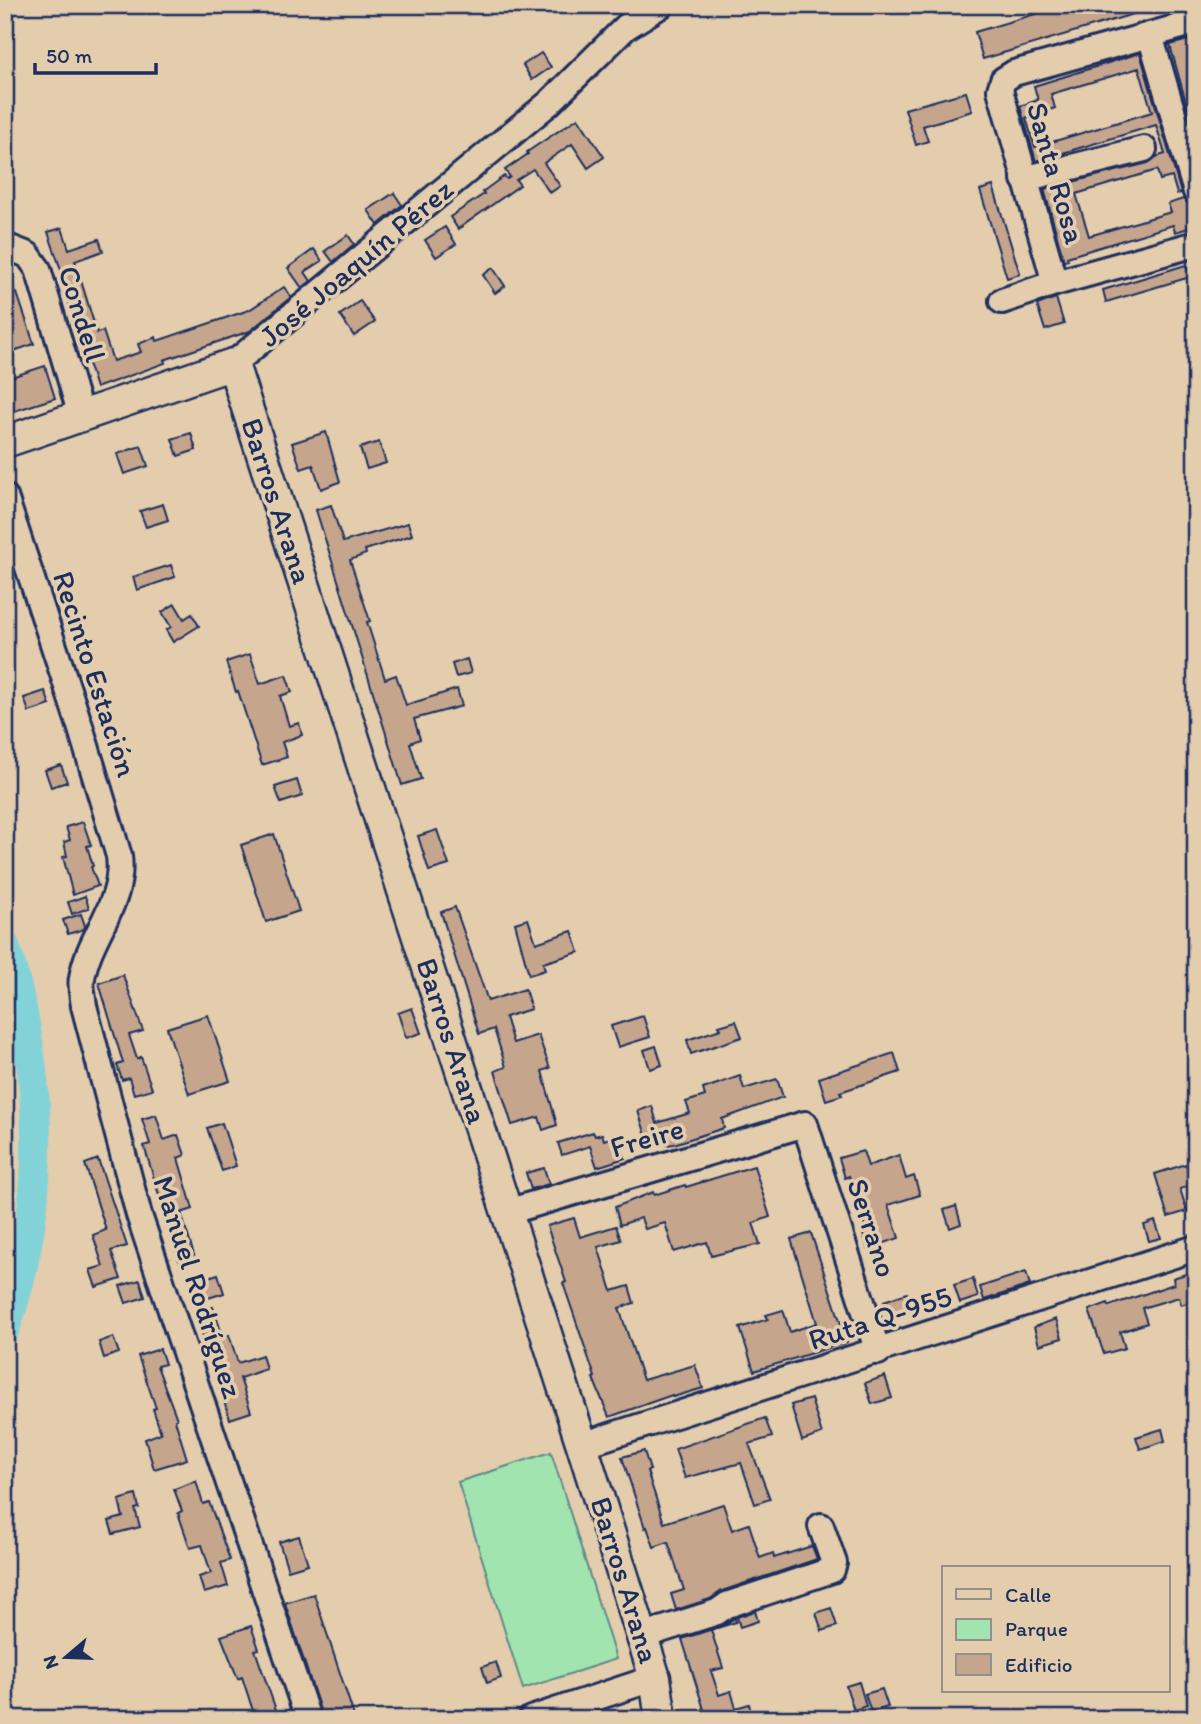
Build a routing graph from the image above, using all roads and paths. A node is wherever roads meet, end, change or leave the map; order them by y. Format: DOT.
graph roads {
  1 [pos="661,5"];
  2 [pos="1196,22"];
  3 [pos="1150,34"];
  4 [pos="1144,149"];
  5 [pos="1024,179"];
  6 [pos="1196,192"];
  7 [pos="1196,244"];
  8 [pos="5,246"];
  9 [pos="1055,283"];
  10 [pos="1002,301"];
  11 [pos="233,364"];
  12 [pos="81,416"];
  13 [pos="5,442"];
  14 [pos="5,496"];
  15 [pos="121,871"];
  16 [pos="805,1124"];
  17 [pos="507,1212"];
  18 [pos="1196,1248"];
  19 [pos="878,1352"];
  20 [pos="582,1445"];
  21 [pos="821,1526"];
  22 [pos="642,1636"];
  23 [pos="655,1678"];
  24 [pos="309,1719"];
  25 [pos="531,1719"];
  26 [pos="661,1719"];
  1 -- 11 [label="street, José Joaquín Pérez"];
  2 -- 3 [label="street"];
  3 -- 5 [label="street, Santa Rosa"];
  3 -- 6 [label="street"];
  4 -- 5 [label="street"];
  5 -- 9 [label="street, Santa Rosa"];
  7 -- 9 [label="street"];
  8 -- 12 [label="street, Condell"];
  9 -- 10 [label="street"];
  11 -- 12 [label="main road, José Joaquín Pérez"];
  11 -- 17 [label="main road, Barros Arana"];
  12 -- 13 [label="main road, José Joaquín Pérez"];
  14 -- 15 [label="street, Recinto Estación"];
  15 -- 24 [label="street, Manuel Rodríguez"];
  16 -- 17 [label="street, Freire"];
  16 -- 19 [label="street, Serrano"];
  17 -- 20 [label="main road, Barros Arana"];
  18 -- 19 [label="street, Ruta Q-955"];
  19 -- 20 [label="street, Ruta Q-955"];
  20 -- 22 [label="main road, Barros Arana"];
  21 -- 22 [label="street"];
  22 -- 23 [label="main road, Barros Arana"];
  23 -- 25 [label="street"];
  23 -- 26 [label="main road, Barros Arana"];
}
